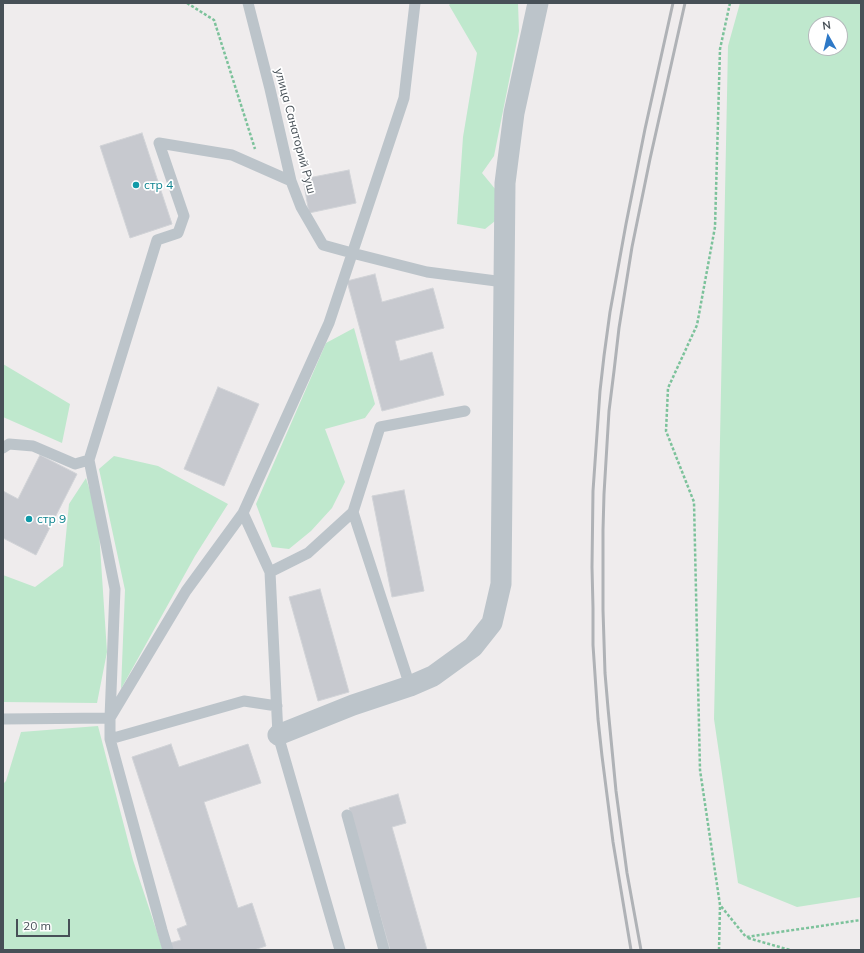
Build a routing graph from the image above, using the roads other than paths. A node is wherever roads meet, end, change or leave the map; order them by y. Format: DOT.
graph roads {
  1 [pos="248,3"];
  2 [pos="415,3"];
  3 [pos="538,3"];
  4 [pos="291,181"];
  5 [pos="352,253"];
  6 [pos="504,282"];
  7 [pos="465,411"];
  8 [pos="3,448"];
  9 [pos="89,460"];
  10 [pos="354,512"];
  11 [pos="243,513"];
  12 [pos="270,572"];
  13 [pos="410,686"];
  14 [pos="277,706"];
  15 [pos="110,718"];
  16 [pos="3,719"];
  17 [pos="278,735"];
  18 [pos="110,739"];
  19 [pos="347,815"];
  20 [pos="168,950"];
  21 [pos="340,950"];
  22 [pos="384,950"];
  1 -- 4 [label="lane, улица Санаторий Руш"];
  2 -- 5 [label="lane"];
  3 -- 6 [label="street"];
  4 -- 5 [label="lane, улица Санаторий Руш"];
  4 -- 9 [label="lane"];
  5 -- 6 [label="lane, улица Санаторий Руш"];
  5 -- 11 [label="lane"];
  6 -- 13 [label="street"];
  7 -- 10 [label="lane"];
  8 -- 9 [label="lane"];
  9 -- 15 [label="lane"];
  10 -- 12 [label="lane"];
  10 -- 13 [label="lane"];
  11 -- 12 [label="lane"];
  11 -- 15 [label="lane"];
  12 -- 14 [label="lane"];
  13 -- 17 [label="street"];
  14 -- 17 [label="lane"];
  14 -- 18 [label="lane"];
  15 -- 16 [label="lane"];
  15 -- 18 [label="lane"];
  17 -- 21 [label="lane"];
  18 -- 20 [label="lane"];
  19 -- 22 [label="lane"];
}
